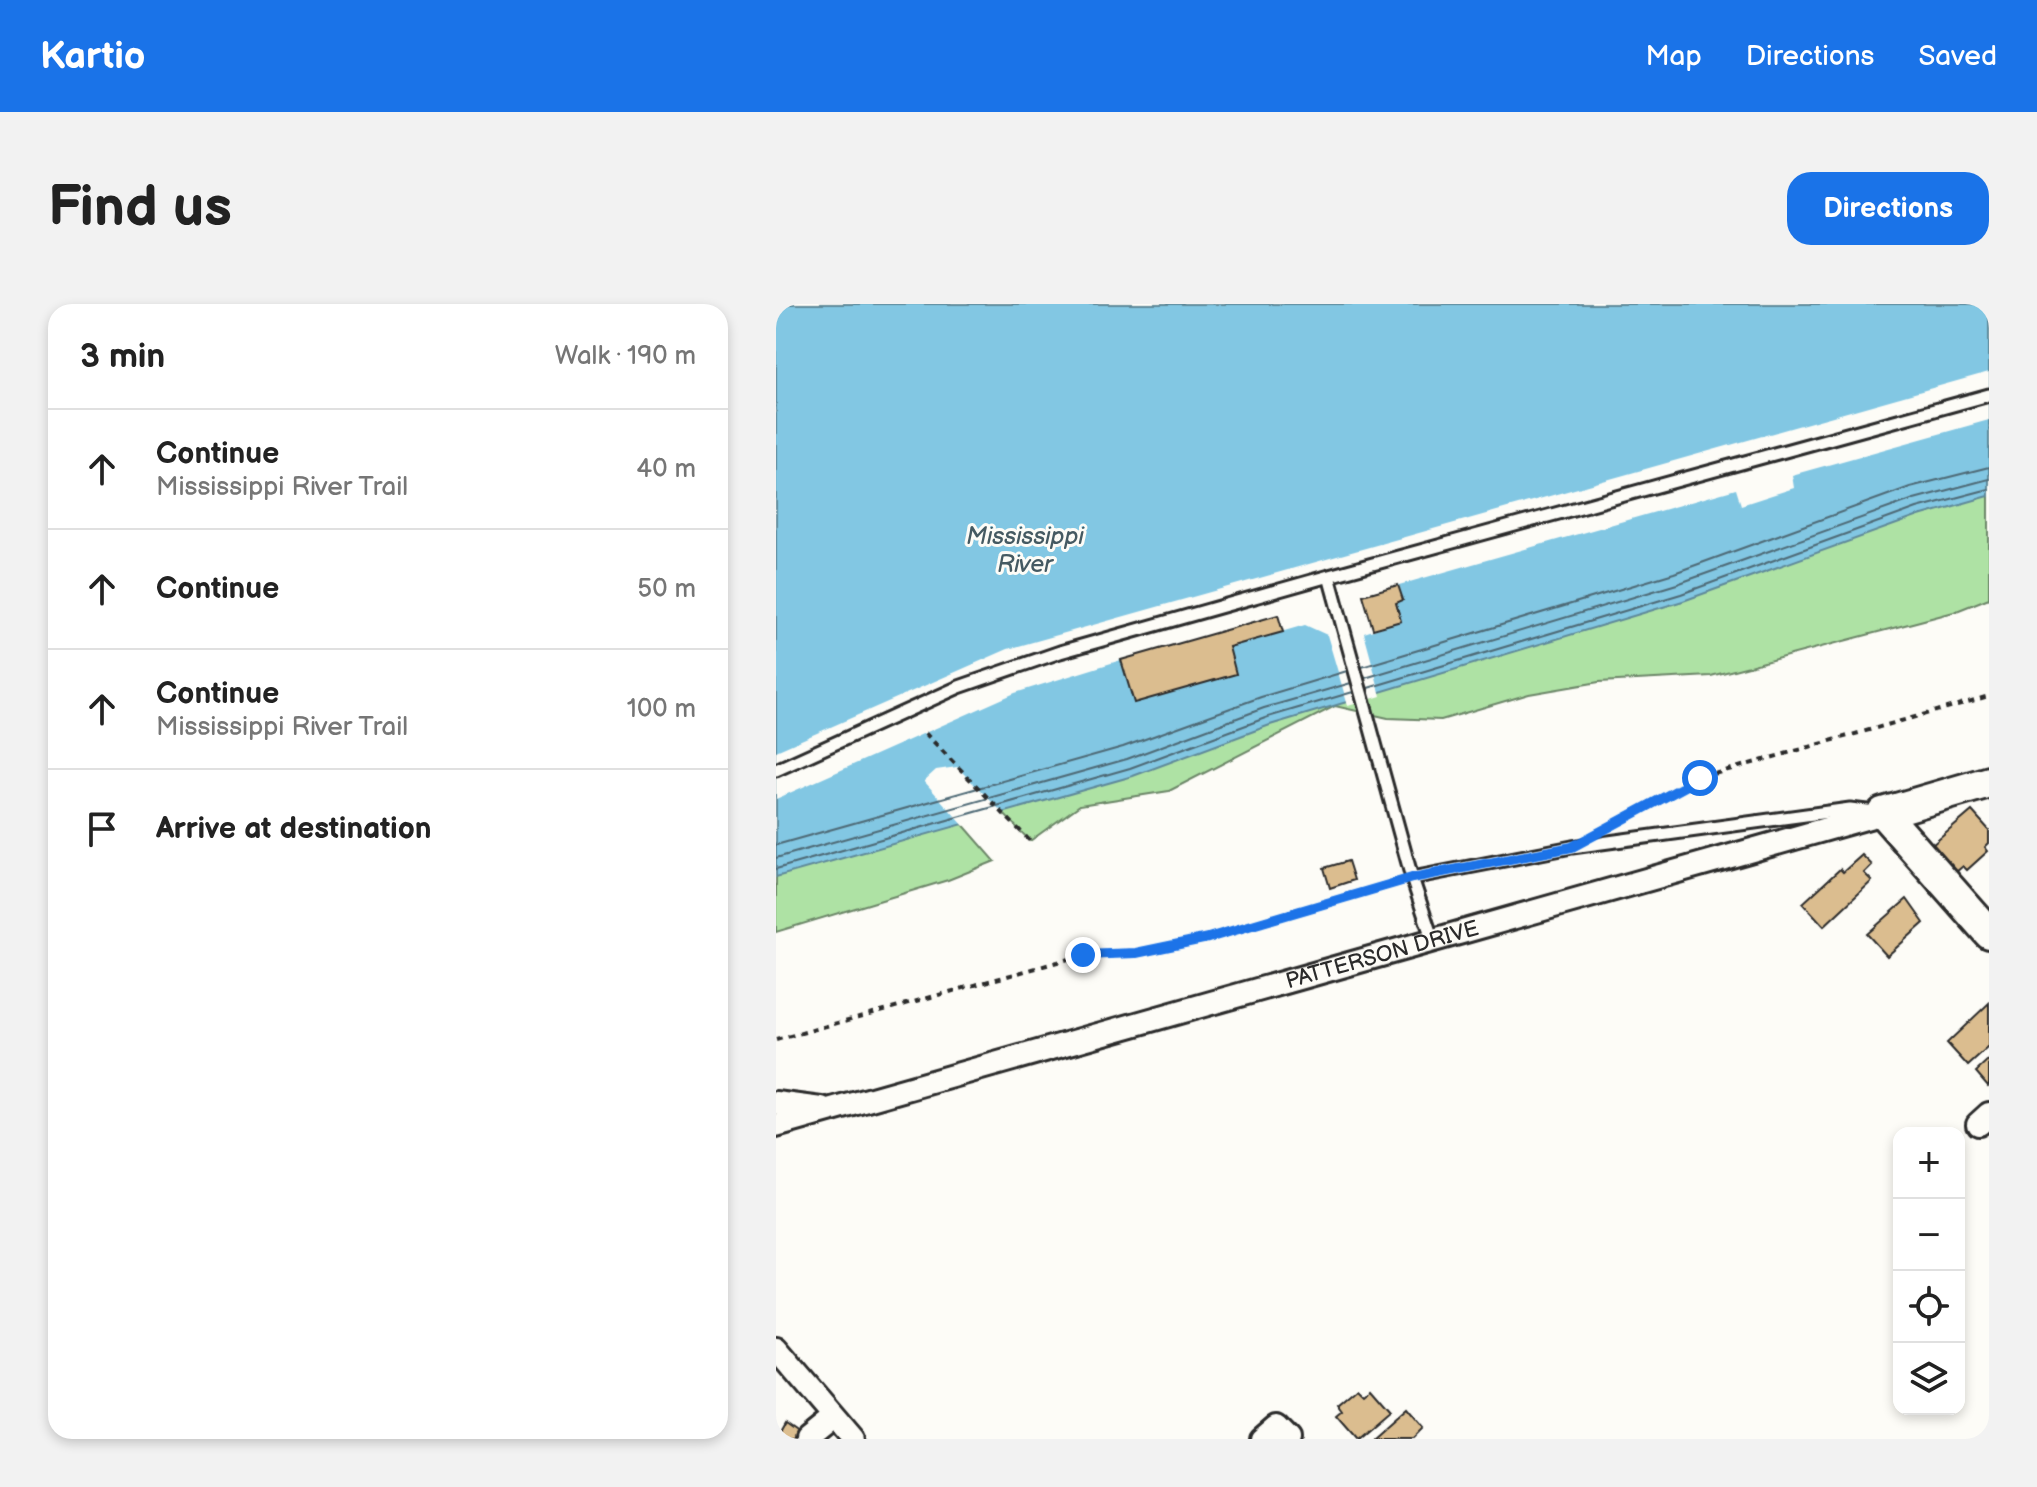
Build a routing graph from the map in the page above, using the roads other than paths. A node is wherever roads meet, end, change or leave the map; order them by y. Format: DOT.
graph roads {
  1 [pos="1989,395"];
  2 [pos="1329,576"];
  3 [pos="776,770"];
  4 [pos="1989,782"];
  5 [pos="1883,813"];
  6 [pos="1412,878"];
  7 [pos="1989,933"];
  8 [pos="1433,942"];
  9 [pos="776,1103"];
  10 [pos="835,1110"];
  11 [pos="776,1126"];
  12 [pos="776,1349"];
  13 [pos="833,1418"];
  14 [pos="807,1439"];
  15 [pos="853,1439"];
  1 -- 2 [label="lane"];
  2 -- 3 [label="lane"];
  2 -- 6 [label="lane"];
  4 -- 5 [label="street, PATTERSON DRIVE"];
  5 -- 6 [label="lane"];
  5 -- 7 [label="street"];
  5 -- 8 [label="street, PATTERSON DRIVE"];
  6 -- 8 [label="lane"];
  8 -- 10 [label="street, PATTERSON DRIVE"];
  9 -- 10 [label="street"];
  10 -- 11 [label="street, PATTERSON DRIVE"];
  12 -- 13 [label="street"];
  13 -- 14 [label="street"];
  13 -- 15 [label="street"];
}
